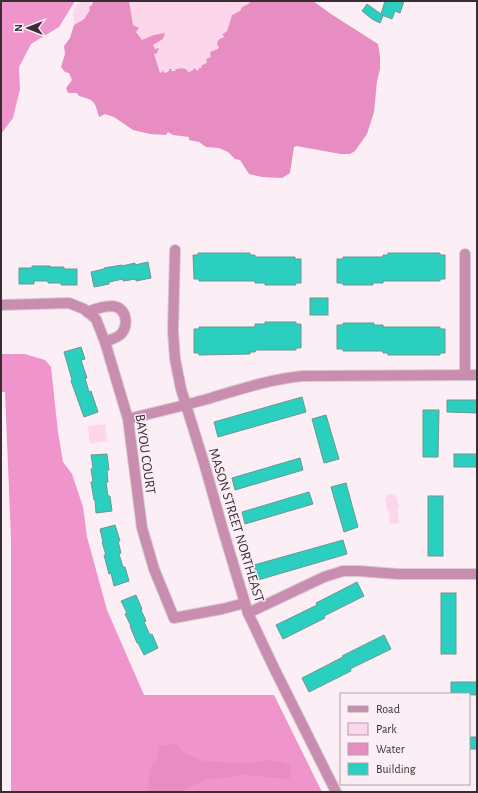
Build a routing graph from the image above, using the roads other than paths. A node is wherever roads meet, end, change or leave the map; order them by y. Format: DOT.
graph roads {
  1 [pos="174,250"];
  2 [pos="465,254"];
  3 [pos="1,305"];
  4 [pos="87,312"];
  5 [pos="105,342"];
  6 [pos="466,375"];
  7 [pos="477,375"];
  8 [pos="186,405"];
  9 [pos="128,419"];
  10 [pos="477,574"];
  11 [pos="247,608"];
  12 [pos="336,792"];
  1 -- 8 [label="street, MASON STREET NORTHEAST"];
  2 -- 6 [label="street"];
  3 -- 4 [label="street, BAYOU COURT"];
  4 -- 5 [label="street, BAYOU COURT"];
  4 -- 5 [label="street"];
  5 -- 9 [label="street, BAYOU COURT"];
  6 -- 7 [label="street"];
  6 -- 8 [label="street"];
  8 -- 9 [label="street"];
  8 -- 11 [label="street, MASON STREET NORTHEAST"];
  9 -- 11 [label="street, BAYOU COURT"];
  10 -- 11 [label="street"];
  11 -- 12 [label="street, MASON STREET NORTHEAST"];
}
